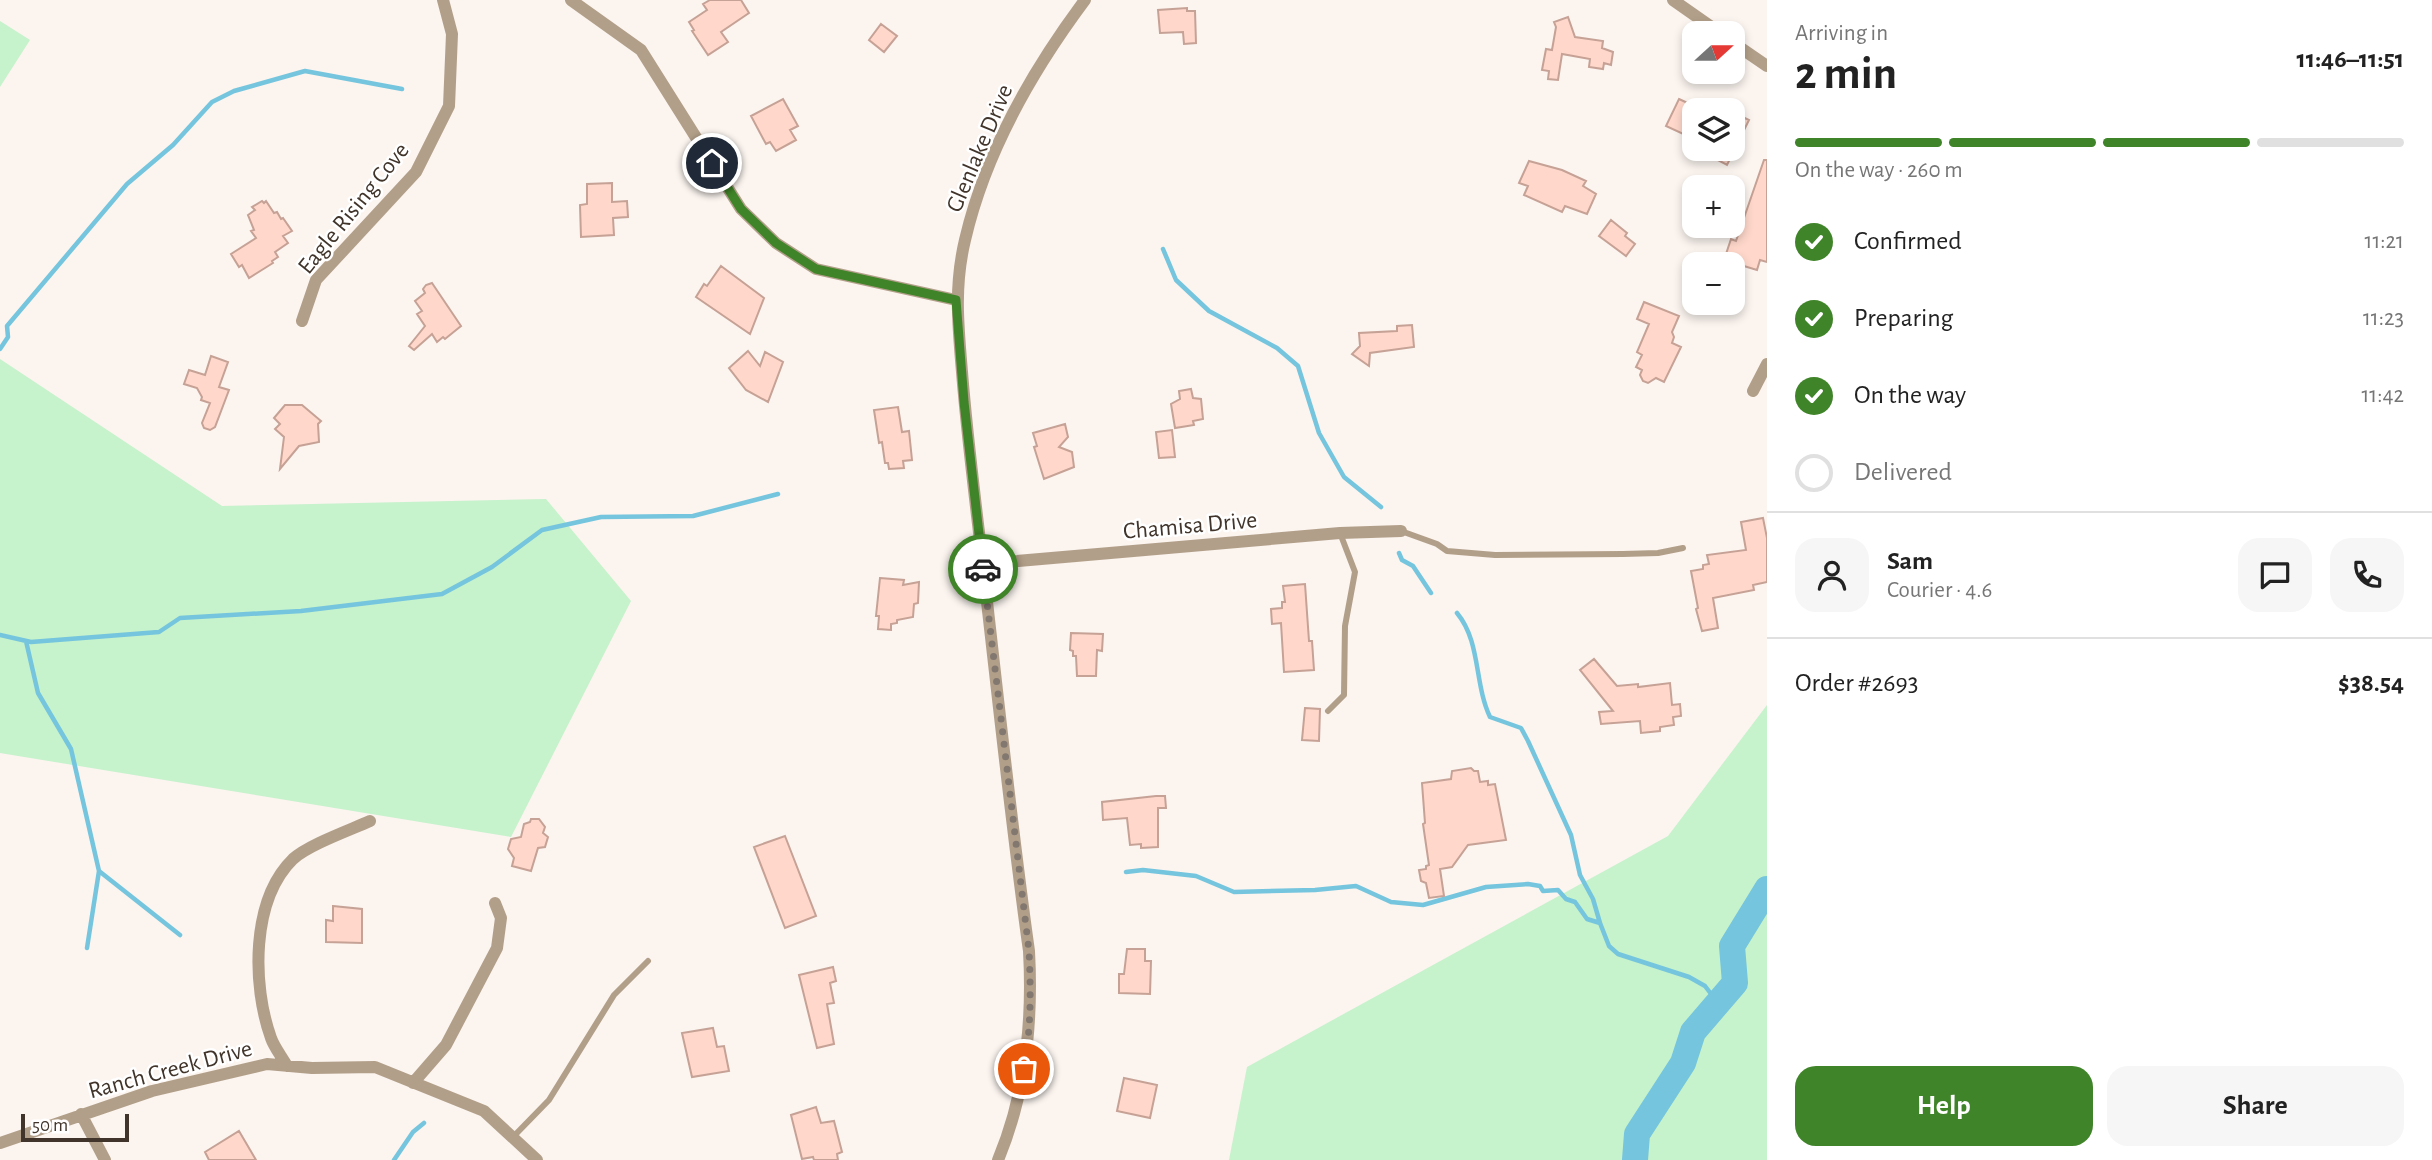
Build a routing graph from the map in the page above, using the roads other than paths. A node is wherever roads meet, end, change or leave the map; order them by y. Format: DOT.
graph roads {
  1 [pos="443,0"];
  2 [pos="570,0"];
  3 [pos="1086,0"];
  4 [pos="1673,0"];
  5 [pos="1703,21"];
  6 [pos="1745,51"];
  7 [pos="1767,66"];
  8 [pos="956,300"];
  9 [pos="302,321"];
  10 [pos="1767,364"];
  11 [pos="1753,391"];
  12 [pos="1401,531"];
  13 [pos="1340,533"];
  14 [pos="1683,548"];
  15 [pos="983,564"];
  16 [pos="1328,711"];
  17 [pos="370,821"];
  18 [pos="495,903"];
  19 [pos="648,961"];
  20 [pos="287,1066"];
  21 [pos="413,1083"];
  22 [pos="81,1114"];
  23 [pos="513,1137"];
  24 [pos="0,1143"];
  25 [pos="105,1160"];
  26 [pos="537,1160"];
  27 [pos="998,1160"];
  1 -- 9 [label="street, Eagle Rising Cove"];
  2 -- 8 [label="street"];
  3 -- 8 [label="street, Glenlake Drive"];
  4 -- 5 [label="street"];
  6 -- 7 [label="street"];
  8 -- 15 [label="street, Glenlake Drive"];
  10 -- 11 [label="street"];
  12 -- 13 [label="street, Chamisa Drive"];
  12 -- 14 [label="lane"];
  13 -- 15 [label="street, Chamisa Drive"];
  13 -- 16 [label="lane"];
  15 -- 27 [label="street, Glenlake Drive"];
  17 -- 20 [label="street"];
  18 -- 21 [label="street"];
  19 -- 23 [label="lane"];
  20 -- 21 [label="street, Ranch Creek Drive"];
  20 -- 22 [label="street, Ranch Creek Drive"];
  21 -- 23 [label="street, Ranch Creek Drive"];
  22 -- 24 [label="street, Ranch Creek Drive"];
  22 -- 25 [label="street"];
  23 -- 26 [label="street, Ranch Creek Drive"];
}
